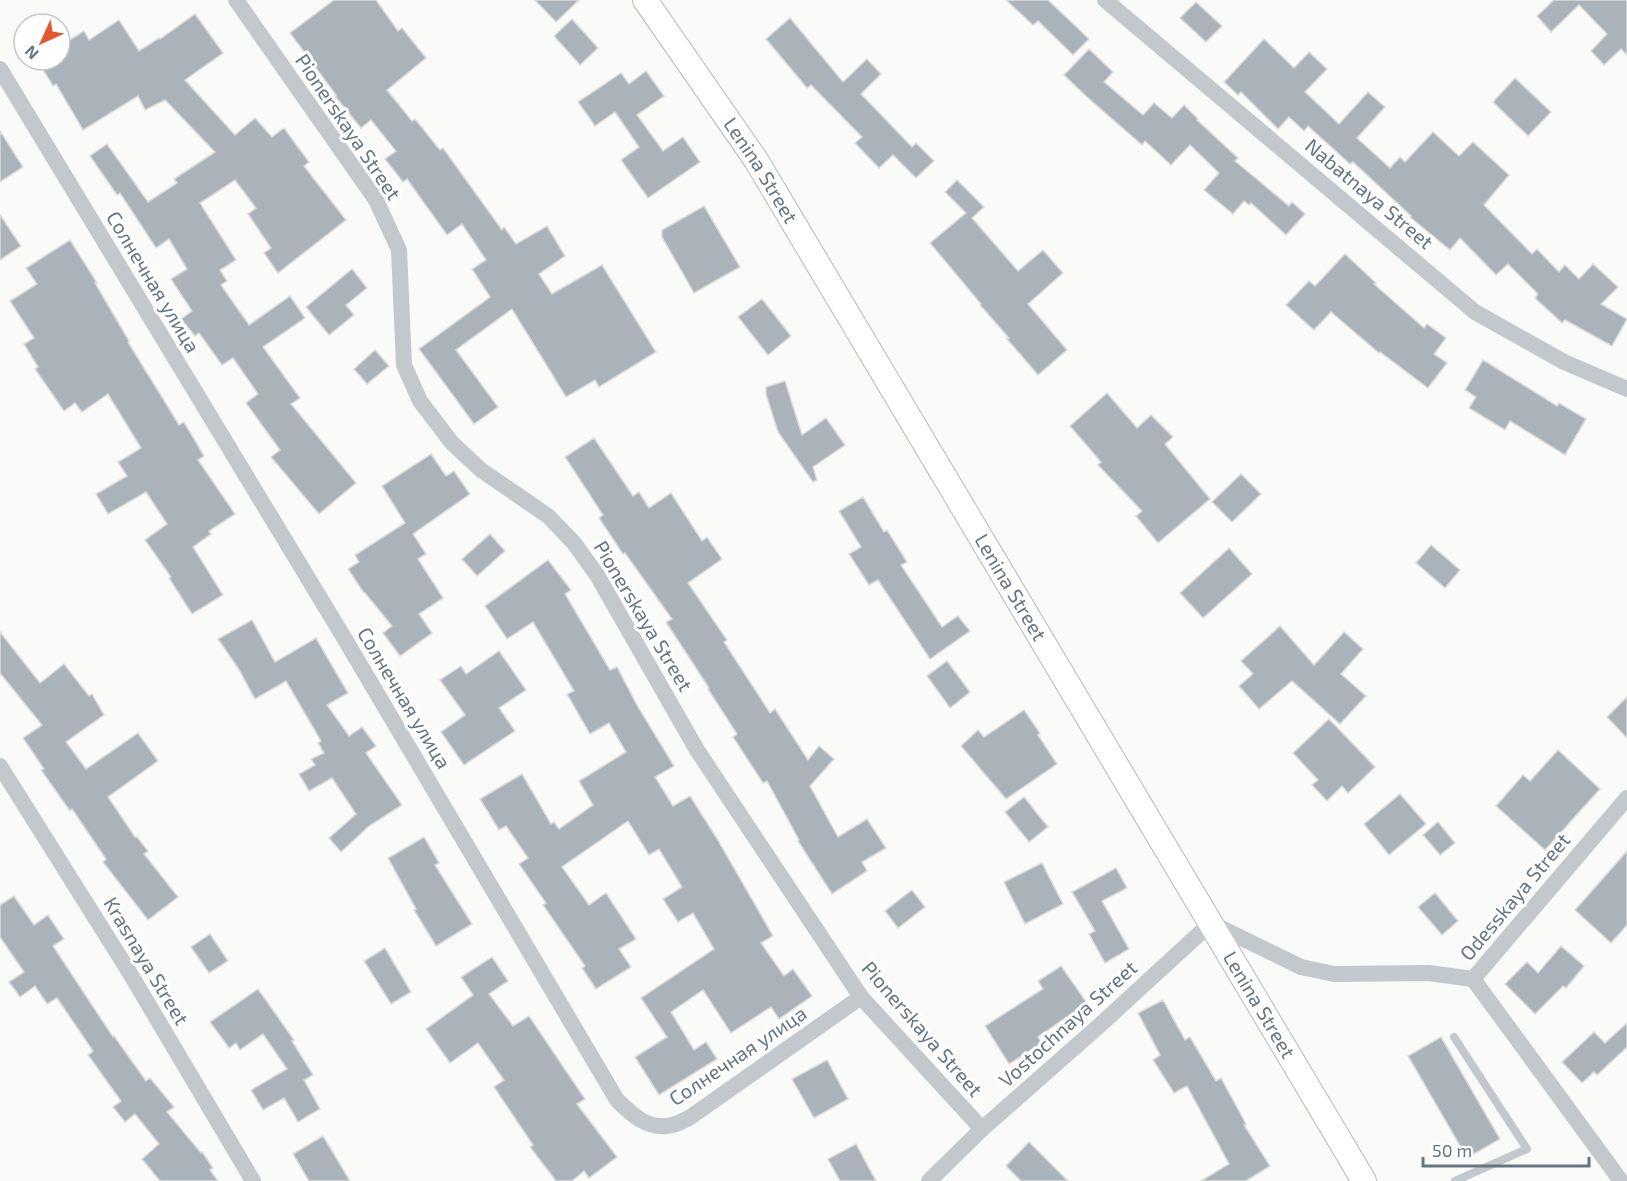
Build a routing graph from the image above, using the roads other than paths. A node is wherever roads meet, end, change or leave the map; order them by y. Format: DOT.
graph roads {
  1 [pos="236,0"];
  2 [pos="645,0"];
  3 [pos="1105,0"];
  4 [pos="0,69"];
  5 [pos="1627,389"];
  6 [pos="0,766"];
  7 [pos="1627,798"];
  8 [pos="1211,923"];
  9 [pos="1473,979"];
  10 [pos="861,997"];
  11 [pos="1454,1037"];
  12 [pos="982,1129"];
  13 [pos="253,1181"];
  14 [pos="929,1181"];
  15 [pos="1364,1181"];
  16 [pos="1455,1181"];
  17 [pos="1621,1181"];
  1 -- 10 [label="street, Pionerskaya Street"];
  2 -- 8 [label="street, Lenina Street"];
  3 -- 5 [label="street, Nabatnaya Street"];
  4 -- 10 [label="street, Солнечная улица"];
  6 -- 13 [label="street, Krasnaya Street"];
  7 -- 9 [label="street, Odesskaya Street"];
  8 -- 9 [label="street, Odesskaya Street"];
  8 -- 12 [label="street, Vostochnaya Street"];
  8 -- 15 [label="street, Lenina Street"];
  9 -- 17 [label="street"];
  10 -- 12 [label="street, Pionerskaya Street"];
  11 -- 16 [label="lane"];
  12 -- 14 [label="street, Vostochnaya Street"];
}
